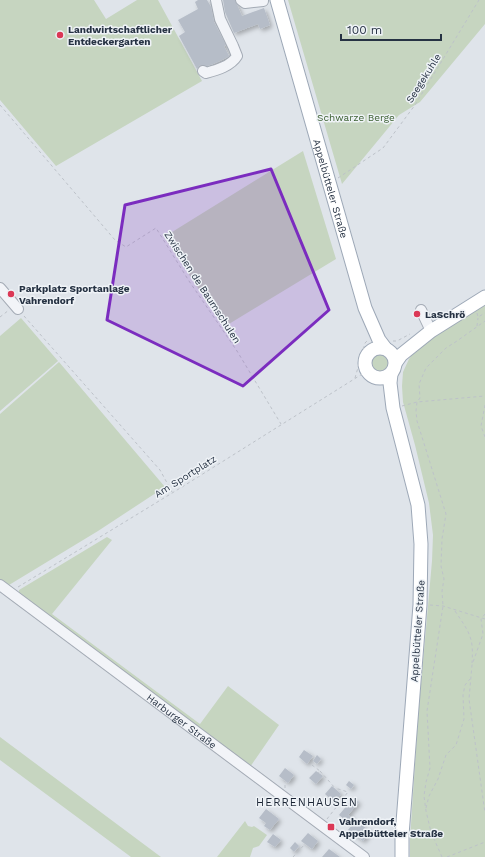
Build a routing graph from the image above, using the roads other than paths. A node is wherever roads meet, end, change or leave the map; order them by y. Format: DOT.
graph roads {
  1 [pos="216,0"];
  2 [pos="241,0"];
  3 [pos="263,0"];
  4 [pos="278,0"];
  5 [pos="203,70"];
  6 [pos="0,288"];
  7 [pos="485,297"];
  8 [pos="16,307"];
  9 [pos="365,308"];
  10 [pos="421,310"];
  11 [pos="432,331"];
  12 [pos="392,345"];
  13 [pos="369,346"];
  14 [pos="393,368"];
  15 [pos="372,374"];
  16 [pos="397,407"];
  17 [pos="0,585"];
  18 [pos="364,857"];
  19 [pos="402,857"];
  1 -- 5 [label="street"];
  2 -- 3 [label="street"];
  4 -- 9 [label="main road, Appelbütteler Straße"];
  6 -- 8 [label="street"];
  7 -- 11 [label="main road"];
  9 -- 12 [label="main road, Appelbütteler Straße"];
  9 -- 13 [label="main road, Appelbütteler Straße"];
  10 -- 11 [label="street"];
  11 -- 12 [label="main road"];
  11 -- 14 [label="main road"];
  12 -- 13 [label="main road"];
  12 -- 14 [label="main road, Appelbütteler Straße"];
  13 -- 15 [label="main road, Appelbütteler Straße"];
  14 -- 15 [label="main road"];
  14 -- 16 [label="main road, Appelbütteler Straße"];
  15 -- 16 [label="main road, Appelbütteler Straße"];
  16 -- 19 [label="main road, Appelbütteler Straße"];
  17 -- 18 [label="street, Harburger Straße"];
}
